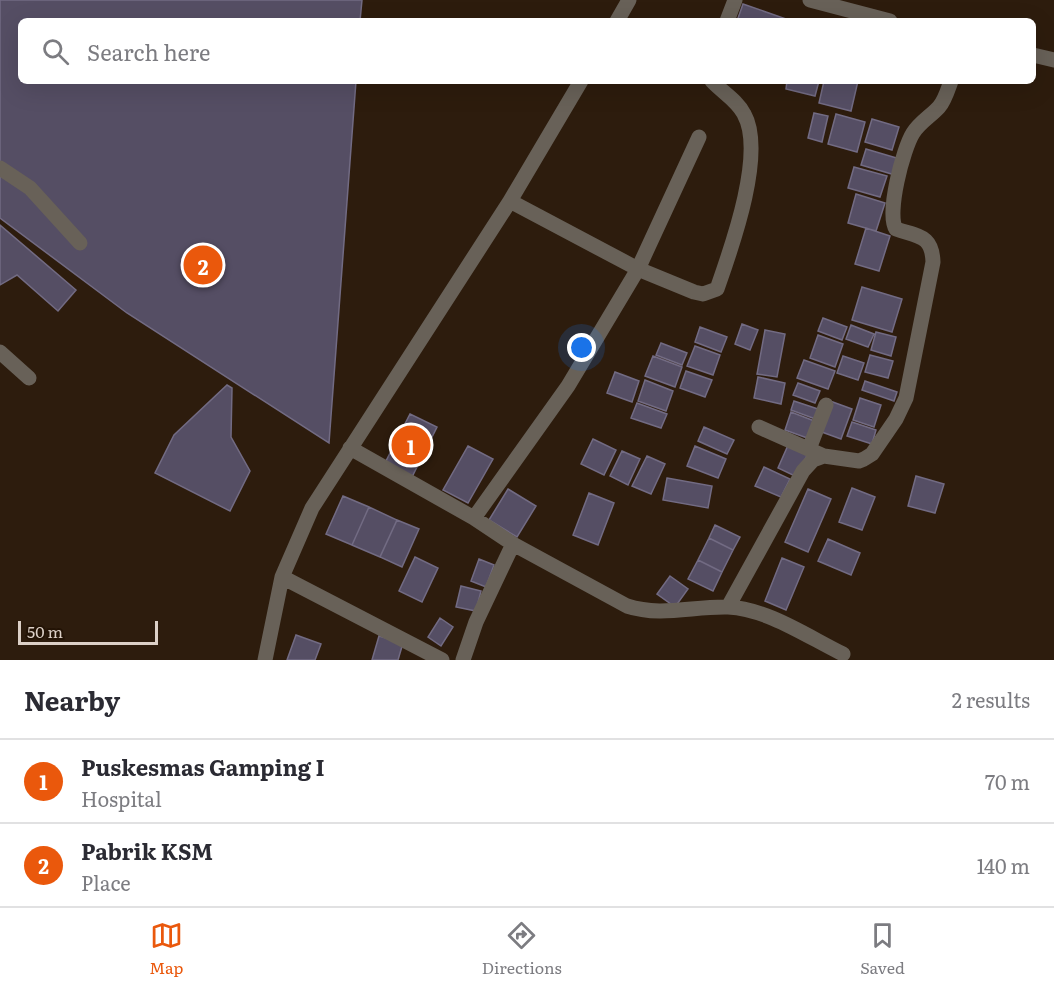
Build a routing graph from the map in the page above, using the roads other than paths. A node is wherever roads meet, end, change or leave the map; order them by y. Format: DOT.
graph roads {
  1 [pos="629,0"];
  2 [pos="735,0"];
  3 [pos="810,0"];
  4 [pos="619,18"];
  5 [pos="728,18"];
  6 [pos="879,18"];
  7 [pos="1036,56"];
  8 [pos="1054,60"];
  9 [pos="579,84"];
  10 [pos="715,84"];
  11 [pos="950,84"];
  12 [pos="699,137"];
  13 [pos="0,168"];
  14 [pos="510,201"];
  15 [pos="80,243"];
  16 [pos="638,269"];
  17 [pos="0,352"];
  18 [pos="29,378"];
  19 [pos="826,405"];
  20 [pos="759,426"];
  21 [pos="351,447"];
  22 [pos="809,449"];
  23 [pos="824,456"];
  24 [pos="474,518"];
  25 [pos="513,544"];
  26 [pos="282,577"];
  27 [pos="728,607"];
  28 [pos="843,654"];
  29 [pos="265,660"];
  30 [pos="442,660"];
  31 [pos="463,660"];
  1 -- 4 [label="street"];
  2 -- 5 [label="street"];
  3 -- 6 [label="street"];
  7 -- 8 [label="street"];
  9 -- 14 [label="street"];
  10 -- 16 [label="street"];
  11 -- 23 [label="street"];
  12 -- 16 [label="street"];
  13 -- 15 [label="street"];
  14 -- 16 [label="street"];
  14 -- 21 [label="street"];
  16 -- 24 [label="street"];
  17 -- 18 [label="street"];
  19 -- 22 [label="street"];
  20 -- 22 [label="street"];
  21 -- 24 [label="street"];
  21 -- 26 [label="street"];
  22 -- 23 [label="street"];
  23 -- 27 [label="street"];
  24 -- 25 [label="street"];
  25 -- 27 [label="street"];
  25 -- 31 [label="street"];
  26 -- 29 [label="street"];
  26 -- 30 [label="street"];
  27 -- 28 [label="street"];
}
